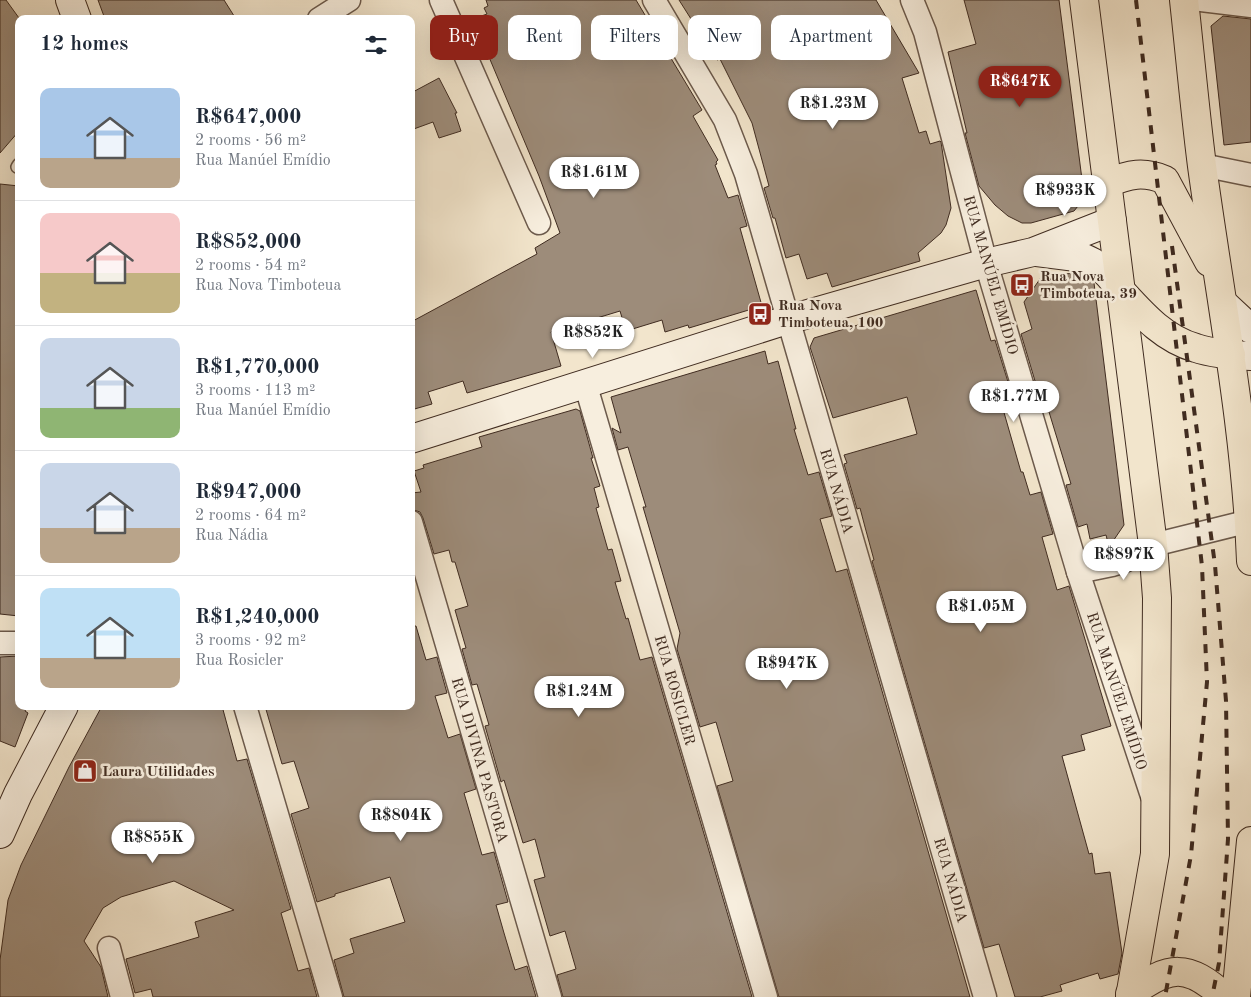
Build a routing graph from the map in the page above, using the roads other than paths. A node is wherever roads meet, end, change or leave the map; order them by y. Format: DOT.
graph roads {
  1 [pos="70,0"];
  2 [pos="349,0"];
  3 [pos="441,0"];
  4 [pos="654,0"];
  5 [pos="912,0"];
  6 [pos="1084,0"];
  7 [pos="1184,0"];
  8 [pos="1201,0"];
  9 [pos="1251,6"];
  10 [pos="76,15"];
  11 [pos="325,15"];
  12 [pos="1202,165"];
  13 [pos="1251,175"];
  14 [pos="1108,183"];
  15 [pos="1112,221"];
  16 [pos="539,223"];
  17 [pos="1033,252"];
  18 [pos="986,263"];
  19 [pos="1122,292"];
  20 [pos="1221,292"];
  21 [pos="787,320"];
  22 [pos="1251,329"];
  23 [pos="1241,356"];
  24 [pos="585,384"];
  25 [pos="415,438"];
  26 [pos="1250,521"];
  27 [pos="415,536"];
  28 [pos="1154,546"];
  29 [pos="1251,562"];
  30 [pos="1078,572"];
  31 [pos="0,643"];
  32 [pos="15,643"];
  33 [pos="62,710"];
  34 [pos="246,710"];
  35 [pos="1155,807"];
  36 [pos="0,834"];
  37 [pos="1251,841"];
  38 [pos="108,948"];
  39 [pos="1130,996"];
  40 [pos="122,997"];
  41 [pos="331,997"];
  42 [pos="550,997"];
  43 [pos="766,997"];
  44 [pos="985,997"];
  45 [pos="1225,997"];
  46 [pos="1236,997"];
  1 -- 10 [label="main road"];
  2 -- 11 [label="street"];
  3 -- 16 [label="street"];
  4 -- 21 [label="street, RUA NÁDIA"];
  5 -- 18 [label="street, RUA MANÚEL EMÍDIO"];
  6 -- 14 [label="main road"];
  7 -- 12 [label="main road"];
  8 -- 9 [label="street"];
  12 -- 13 [label="street"];
  12 -- 20 [label="main road"];
  14 -- 15 [label="main road"];
  14 -- 20 [label="main road"];
  15 -- 17 [label="main road"];
  15 -- 19 [label="main road"];
  17 -- 18 [label="main road"];
  17 -- 19 [label="main road"];
  18 -- 21 [label="main road"];
  18 -- 30 [label="street, RUA MANÚEL EMÍDIO"];
  19 -- 23 [label="main road"];
  19 -- 28 [label="main road"];
  20 -- 22 [label="main road"];
  20 -- 23 [label="main road"];
  21 -- 24 [label="main road"];
  21 -- 44 [label="street, RUA NÁDIA"];
  23 -- 26 [label="main road"];
  24 -- 25 [label="main road"];
  24 -- 43 [label="street, RUA ROSICLER"];
  26 -- 28 [label="street"];
  26 -- 29 [label="main road"];
  27 -- 42 [label="street, RUA DIVINA PASTORA"];
  28 -- 30 [label="street"];
  28 -- 35 [label="main road"];
  30 -- 35 [label="street, RUA MANÚEL EMÍDIO"];
  31 -- 32 [label="street"];
  33 -- 36 [label="main road"];
  34 -- 41 [label="street"];
  35 -- 39 [label="main road"];
  37 -- 46 [label="main road"];
  38 -- 40 [label="street"];
  39 -- 45 [label="main road"];
}
